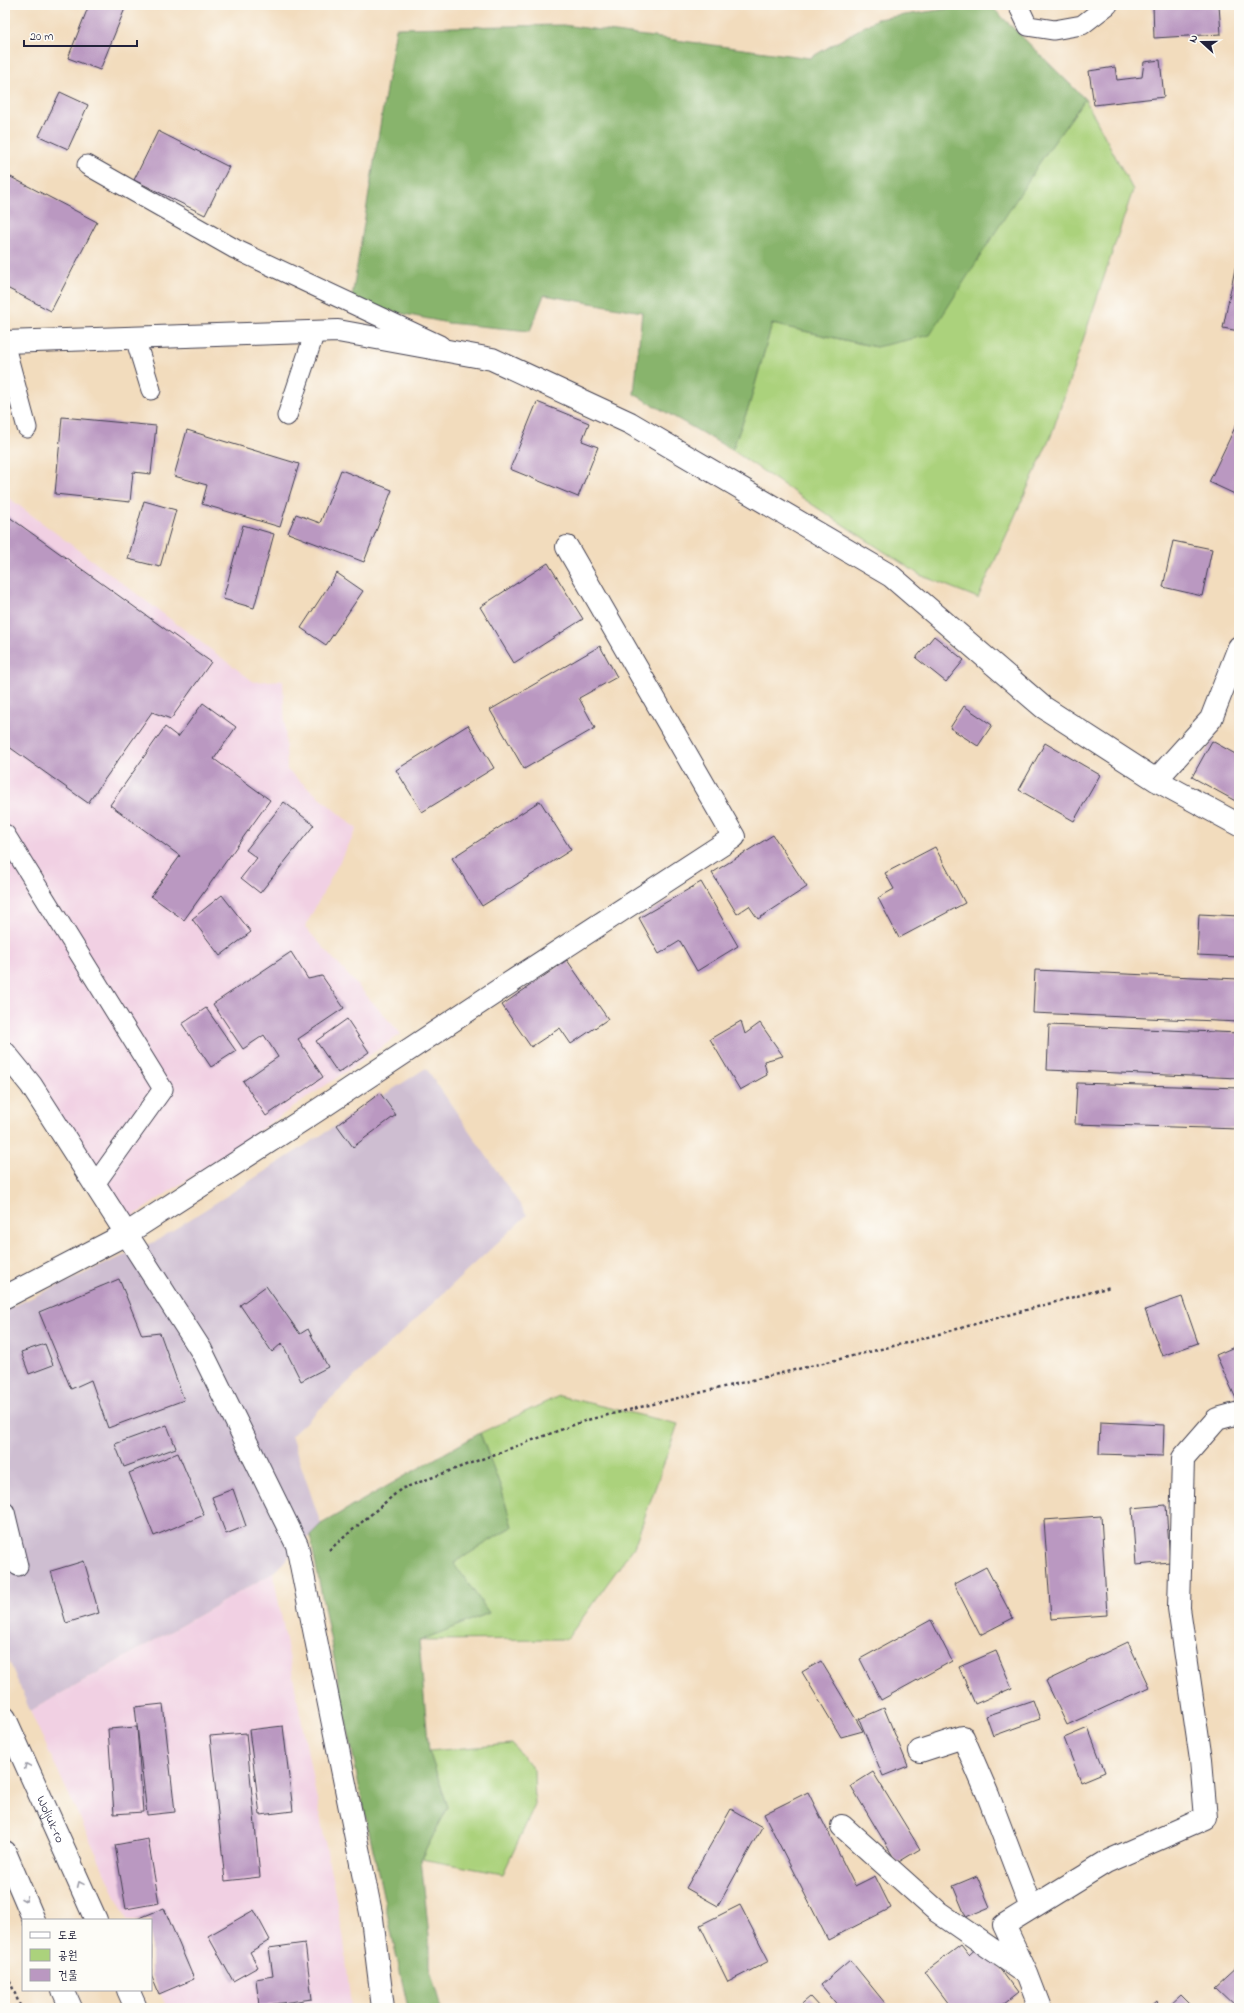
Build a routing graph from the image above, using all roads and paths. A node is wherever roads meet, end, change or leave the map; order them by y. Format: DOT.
graph roads {
  1 [pos="1018,5"];
  2 [pos="1108,5"];
  3 [pos="86,165"];
  4 [pos="315,332"];
  5 [pos="136,338"];
  6 [pos="5,342"];
  7 [pos="5,346"];
  8 [pos="455,353"];
  9 [pos="152,390"];
  10 [pos="288,416"];
  11 [pos="27,428"];
  12 [pos="567,547"];
  13 [pos="1239,647"];
  14 [pos="1156,780"];
  15 [pos="1239,825"];
  16 [pos="5,834"];
  17 [pos="5,1053"];
  18 [pos="94,1184"];
  19 [pos="126,1234"];
  20 [pos="1110,1287"];
  21 [pos="5,1297"];
  22 [pos="1239,1413"];
  23 [pos="5,1512"];
  24 [pos="18,1566"];
  25 [pos="303,1572"];
  26 [pos="5,1718"];
  27 [pos="920,1751"];
  28 [pos="842,1826"];
  29 [pos="5,1852"];
  30 [pos="1031,1908"];
  31 [pos="34,1919"];
  32 [pos="96,1919"];
  33 [pos="5,1970"];
  34 [pos="1027,1974"];
  35 [pos="63,1991"];
  36 [pos="128,1991"];
  37 [pos="21,2008"];
  38 [pos="71,2008"];
  39 [pos="136,2008"];
  40 [pos="383,2008"];
  41 [pos="1040,2008"];
  1 -- 2 [label="lane"];
  3 -- 8 [label="lane"];
  4 -- 5 [label="street"];
  4 -- 8 [label="street"];
  4 -- 10 [label="lane"];
  5 -- 6 [label="street"];
  5 -- 9 [label="lane"];
  7 -- 11 [label="lane"];
  8 -- 14 [label="street"];
  12 -- 19 [label="street"];
  13 -- 14 [label="street"];
  14 -- 15 [label="street"];
  16 -- 18 [label="lane"];
  17 -- 18 [label="street"];
  18 -- 19 [label="street"];
  19 -- 21 [label="street"];
  19 -- 25 [label="street"];
  20 -- 25 [label="path"];
  22 -- 30 [label="street"];
  23 -- 24 [label="lane"];
  25 -- 40 [label="street"];
  32 -- 26 [label="street, Woljuk-ro, one-way"];
  27 -- 30 [label="street"];
  28 -- 34 [label="street"];
  29 -- 31 [label="street, one-way"];
  30 -- 34 [label="street"];
  33 -- 37 [label="path"];
  34 -- 41 [label="street"];
  35 -- 38 [label="street"];
  36 -- 39 [label="street"];
}
